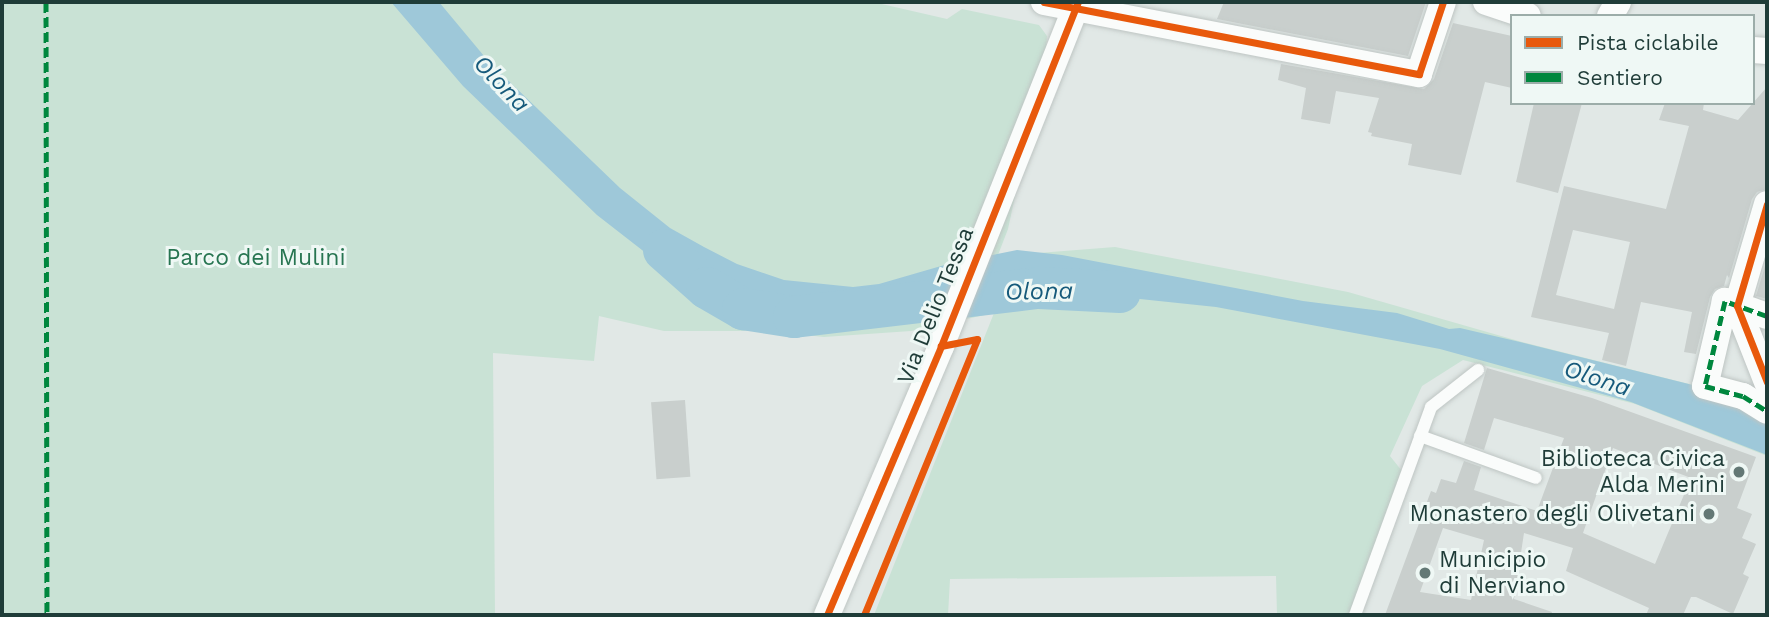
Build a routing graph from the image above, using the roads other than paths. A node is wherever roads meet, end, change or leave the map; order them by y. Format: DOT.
graph roads {
  1 [pos="1044,2"];
  2 [pos="1443,2"];
  3 [pos="1486,2"];
  4 [pos="1077,5"];
  5 [pos="1522,14"];
  6 [pos="1767,204"];
  7 [pos="1737,306"];
  8 [pos="1767,316"];
  9 [pos="1762,353"];
  10 [pos="1478,370"];
  11 [pos="1767,382"];
  12 [pos="1767,411"];
  13 [pos="1420,436"];
  14 [pos="1536,478"];
  15 [pos="827,615"];
  16 [pos="1355,615"];
  1 -- 4 [label="street"];
  2 -- 4 [label="street"];
  3 -- 5 [label="street"];
  4 -- 15 [label="street, Via Delio Tessa"];
  6 -- 7 [label="street"];
  7 -- 8 [label="street"];
  7 -- 9 [label="street"];
  7 -- 12 [label="street"];
  9 -- 11 [label="street"];
  10 -- 13 [label="lane"];
  13 -- 14 [label="lane"];
  13 -- 16 [label="lane"];
}
